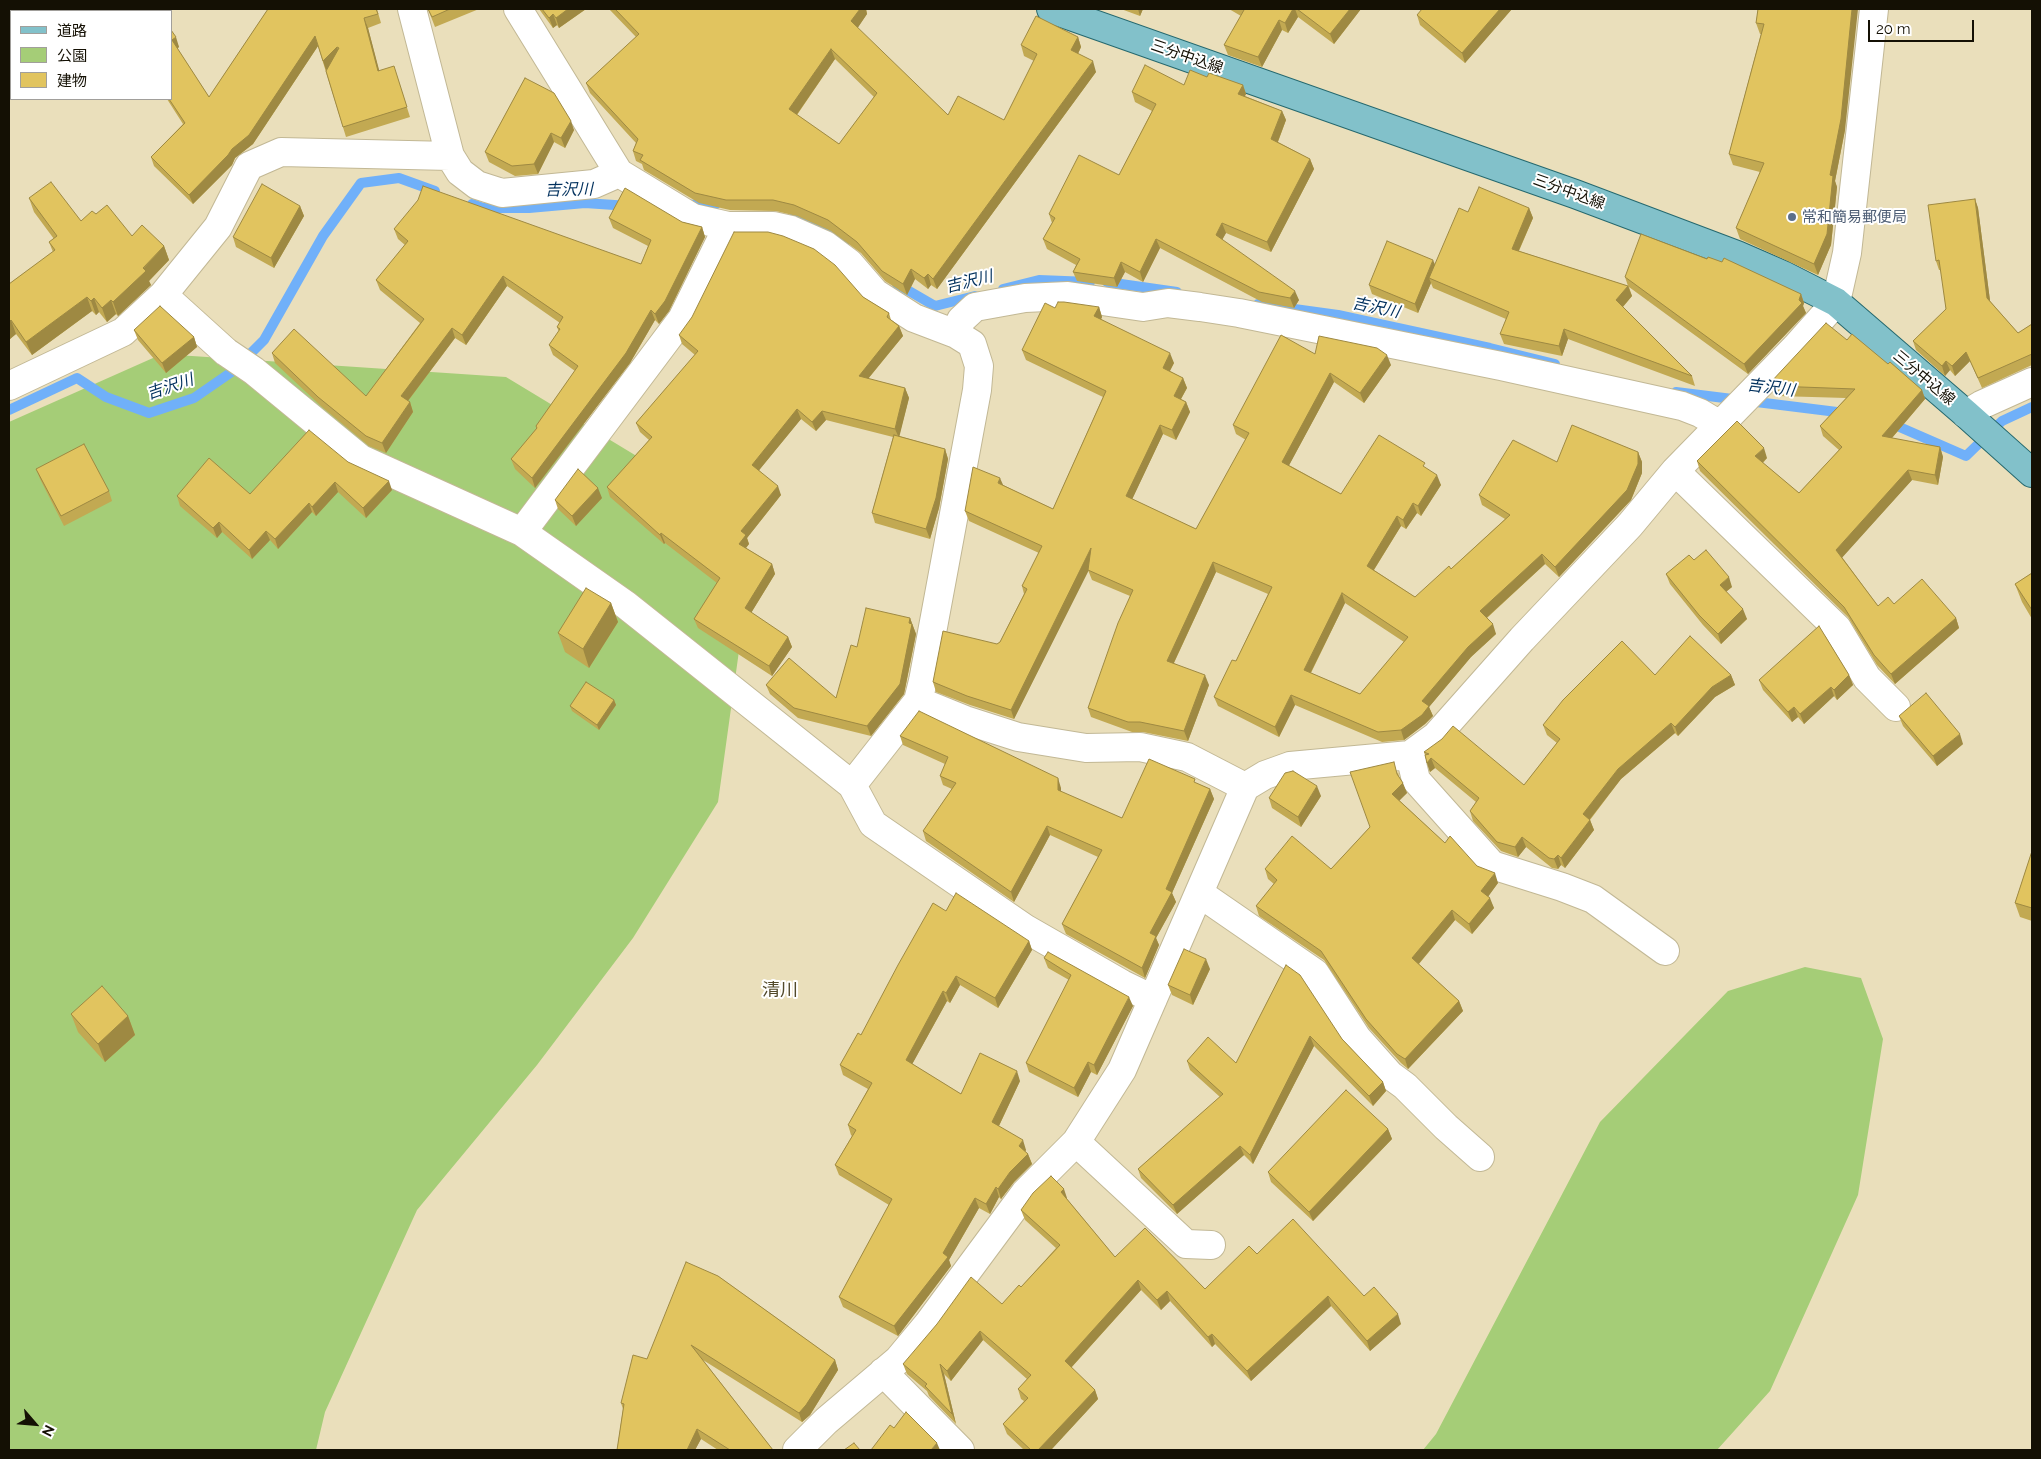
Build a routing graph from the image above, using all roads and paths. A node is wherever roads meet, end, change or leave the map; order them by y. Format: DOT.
graph roads {
  1 [pos="412,9"];
  2 [pos="518,9"];
  3 [pos="1051,9"];
  4 [pos="1874,9"];
  5 [pos="450,156"];
  6 [pos="619,173"];
  7 [pos="728,226"];
  8 [pos="163,295"];
  9 [pos="1836,302"];
  10 [pos="956,334"];
  11 [pos="2032,382"];
  12 [pos="9,386"];
  13 [pos="1735,410"];
  14 [pos="1970,417"];
  15 [pos="2024,466"];
  16 [pos="1675,471"];
  17 [pos="522,532"];
  18 [pos="918,701"];
  19 [pos="1896,707"];
  20 [pos="1410,755"];
  21 [pos="852,785"];
  22 [pos="1245,787"];
  23 [pos="1199,893"];
  24 [pos="1664,951"];
  25 [pos="1153,999"];
  26 [pos="1076,1142"];
  27 [pos="1480,1157"];
  28 [pos="1211,1245"];
  29 [pos="883,1372"];
  30 [pos="797,1450"];
  31 [pos="960,1450"];
  1 -- 5 [label="street"];
  2 -- 6 [label="street"];
  3 -- 9 [label="main road, 三分中込線"];
  4 -- 9 [label="street"];
  5 -- 6 [label="street"];
  5 -- 8 [label="street"];
  6 -- 7 [label="street"];
  7 -- 10 [label="street"];
  7 -- 17 [label="street"];
  8 -- 12 [label="street"];
  8 -- 17 [label="street"];
  9 -- 13 [label="street"];
  9 -- 14 [label="main road, 三分中込線"];
  10 -- 13 [label="street"];
  10 -- 18 [label="street"];
  11 -- 14 [label="street"];
  13 -- 16 [label="street"];
  14 -- 15 [label="main road, 三分中込線"];
  16 -- 19 [label="street"];
  16 -- 20 [label="street"];
  17 -- 21 [label="street"];
  18 -- 21 [label="street"];
  18 -- 22 [label="street"];
  20 -- 22 [label="street"];
  20 -- 24 [label="street"];
  21 -- 25 [label="street"];
  22 -- 23 [label="street"];
  23 -- 25 [label="street"];
  23 -- 27 [label="street"];
  25 -- 26 [label="street"];
  26 -- 28 [label="street"];
  26 -- 29 [label="street"];
  29 -- 30 [label="street"];
  29 -- 31 [label="street"];
}
